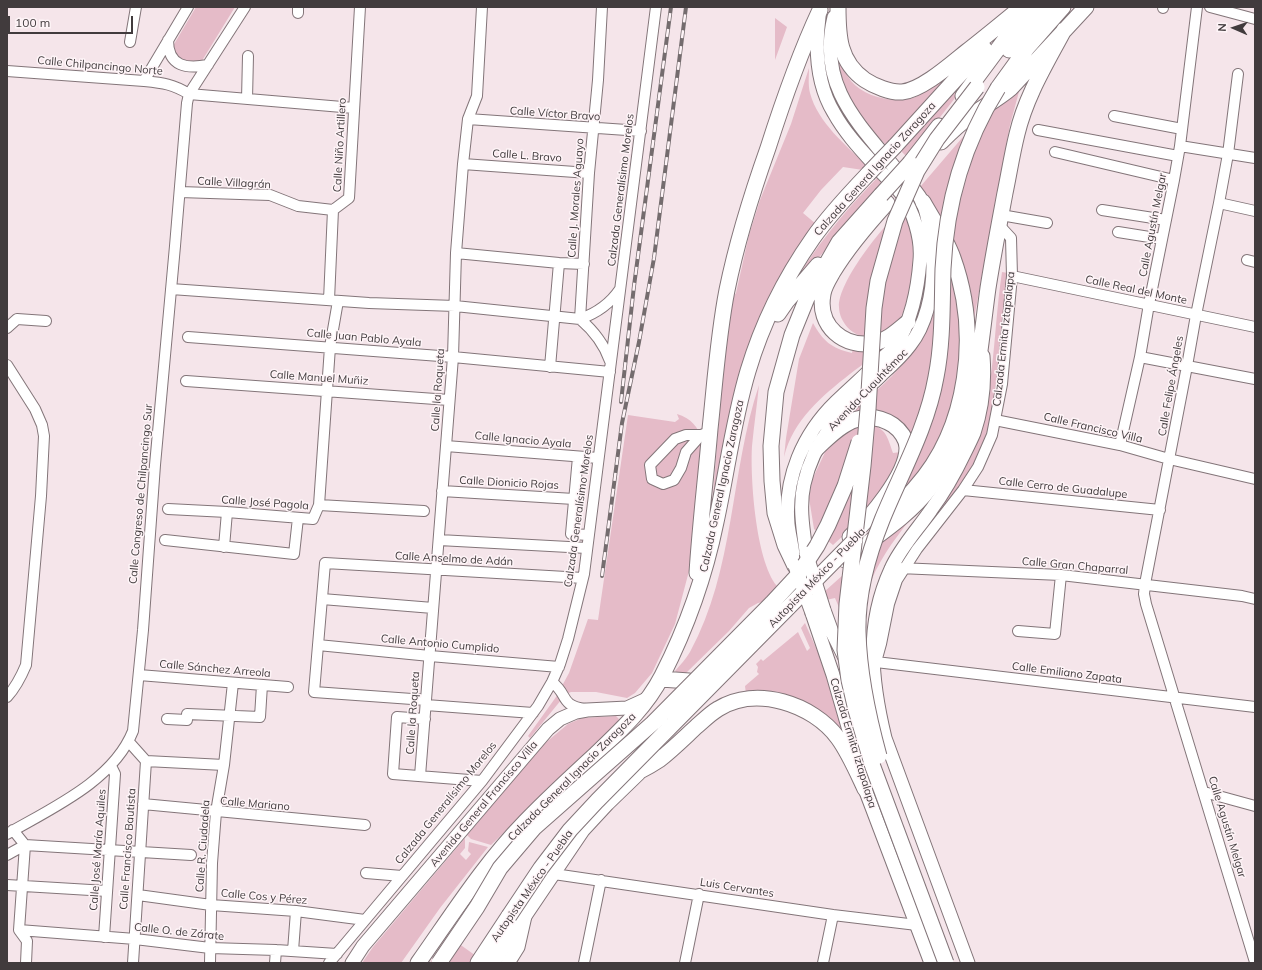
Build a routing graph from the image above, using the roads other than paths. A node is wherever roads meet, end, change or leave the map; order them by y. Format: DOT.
graph roads {
  1 [pos="136,7"];
  2 [pos="188,7"];
  3 [pos="245,7"];
  4 [pos="360,7"];
  5 [pos="482,7"];
  6 [pos="602,7"];
  7 [pos="656,7"];
  8 [pos="837,7"];
  9 [pos="1047,7"];
  10 [pos="1063,7"];
  11 [pos="1086,7"];
  12 [pos="1197,7"];
  13 [pos="1210,7"];
  14 [pos="820,8"];
  15 [pos="1023,8"];
  16 [pos="1255,19"];
  17 [pos="1064,30"];
  18 [pos="168,40"];
  19 [pos="130,42"];
  20 [pos="248,56"];
  21 [pos="208,65"];
  22 [pos="7,71"];
  23 [pos="1238,74"];
  24 [pos="144,81"];
  25 [pos="189,94"];
  26 [pos="247,99"];
  27 [pos="354,108"];
  28 [pos="1114,116"];
  29 [pos="468,120"];
  30 [pos="594,129"];
  31 [pos="1182,129"];
  32 [pos="1038,130"];
  33 [pos="640,131"];
  34 [pos="1179,151"];
  35 [pos="1054,152"];
  36 [pos="1228,154"];
  37 [pos="1255,158"];
  38 [pos="463,164"];
  39 [pos="913,168"];
  40 [pos="589,173"];
  41 [pos="1174,180"];
  42 [pos="180,192"];
  43 [pos="884,199"];
  44 [pos="922,202"];
  45 [pos="1219,202"];
  46 [pos="333,210"];
  47 [pos="1102,210"];
  48 [pos="1255,211"];
  49 [pos="1000,220"];
  50 [pos="1166,220"];
  51 [pos="1046,224"];
  52 [pos="1118,232"];
  53 [pos="1162,239"];
  54 [pos="839,242"];
  55 [pos="456,253"];
  56 [pos="559,263"];
  57 [pos="584,264"];
  58 [pos="1012,276"];
  59 [pos="171,288"];
  60 [pos="620,290"];
  61 [pos="333,301"];
  62 [pos="1149,304"];
  63 [pos="455,306"];
  64 [pos="1196,315"];
  65 [pos="555,317"];
  66 [pos="580,319"];
  67 [pos="46,321"];
  68 [pos="908,322"];
  69 [pos="1255,327"];
  70 [pos="7,328"];
  71 [pos="188,337"];
  72 [pos="759,341"];
  73 [pos="982,342"];
  74 [pos="330,347"];
  75 [pos="453,357"];
  76 [pos="1140,357"];
  77 [pos="1188,366"];
  78 [pos="8,367"];
  79 [pos="550,367"];
  80 [pos="610,368"];
  81 [pos="1255,378"];
  82 [pos="186,381"];
  83 [pos="326,391"];
  84 [pos="449,400"];
  85 [pos="868,409"];
  86 [pos="995,420"];
  87 [pos="706,434"];
  88 [pos="446,446"];
  89 [pos="1120,446"];
  90 [pos="816,449"];
  91 [pos="578,457"];
  92 [pos="598,458"];
  93 [pos="1169,459"];
  94 [pos="906,465"];
  95 [pos="1255,479"];
  96 [pos="963,490"];
  97 [pos="442,491"];
  98 [pos="574,499"];
  99 [pos="319,505"];
  100 [pos="168,508"];
  101 [pos="1160,510"];
  102 [pos="424,511"];
  103 [pos="227,512"];
  104 [pos="298,518"];
  105 [pos="926,527"];
  106 [pos="589,535"];
  107 [pos="165,540"];
  108 [pos="439,540"];
  109 [pos="224,547"];
  110 [pos="587,548"];
  111 [pos="891,568"];
  112 [pos="904,568"];
  113 [pos="436,570"];
  114 [pos="797,570"];
  115 [pos="1061,575"];
  116 [pos="583,578"];
  117 [pos="1145,584"];
  118 [pos="322,599"];
  119 [pos="1255,599"];
  120 [pos="695,601"];
  121 [pos="433,608"];
  122 [pos="818,612"];
  123 [pos="1018,631"];
  124 [pos="318,645"];
  125 [pos="430,656"];
  126 [pos="874,662"];
  127 [pos="559,667"];
  128 [pos="139,675"];
  129 [pos="661,679"];
  130 [pos="689,681"];
  131 [pos="552,682"];
  132 [pos="233,683"];
  133 [pos="262,685"];
  134 [pos="288,687"];
  135 [pos="7,697"];
  136 [pos="649,698"];
  137 [pos="1175,698"];
  138 [pos="426,702"];
  139 [pos="1255,707"];
  140 [pos="587,710"];
  141 [pos="533,713"];
  142 [pos="230,715"];
  143 [pos="167,719"];
  144 [pos="425,719"];
  145 [pos="885,738"];
  146 [pos="129,742"];
  147 [pos="657,743"];
  148 [pos="591,759"];
  149 [pos="146,761"];
  150 [pos="224,765"];
  151 [pos="111,766"];
  152 [pos="638,772"];
  153 [pos="898,772"];
  154 [pos="420,776"];
  155 [pos="482,781"];
  156 [pos="863,782"];
  157 [pos="1204,792"];
  158 [pos="143,804"];
  159 [pos="1255,806"];
  160 [pos="216,812"];
  161 [pos="365,825"];
  162 [pos="10,832"];
  163 [pos="25,845"];
  164 [pos="110,850"];
  165 [pos="140,852"];
  166 [pos="7,855"];
  167 [pos="191,856"];
  168 [pos="366,873"];
  169 [pos="554,874"];
  170 [pos="402,876"];
  171 [pos="601,880"];
  172 [pos="7,885"];
  173 [pos="22,886"];
  174 [pos="107,891"];
  175 [pos="699,894"];
  176 [pos="138,895"];
  177 [pos="211,905"];
  178 [pos="527,910"];
  179 [pos="296,912"];
  180 [pos="833,915"];
  181 [pos="365,920"];
  182 [pos="917,925"];
  183 [pos="19,930"];
  184 [pos="104,937"];
  185 [pos="135,939"];
  186 [pos="210,948"];
  187 [pos="276,950"];
  188 [pos="293,951"];
  189 [pos="337,954"];
  190 [pos="1255,962"];
  191 [pos="26,963"];
  192 [pos="132,963"];
  193 [pos="210,963"];
  194 [pos="275,963"];
  195 [pos="329,963"];
  196 [pos="352,963"];
  197 [pos="418,963"];
  198 [pos="439,963"];
  199 [pos="478,963"];
  200 [pos="492,963"];
  201 [pos="508,963"];
  202 [pos="584,963"];
  203 [pos="685,963"];
  204 [pos="823,963"];
  205 [pos="931,963"];
  206 [pos="946,963"];
  207 [pos="956,963"];
  208 [pos="968,963"];
  1 -- 19 [label="street"];
  2 -- 18 [label="street"];
  3 -- 21 [label="street"];
  4 -- 27 [label="street, Calle Niño Artillero"];
  5 -- 29 [label="street, Calle la Roqueta"];
  6 -- 30 [label="street, Calle J. Morales Aguayo"];
  7 -- 33 [label="street, Calzada Generalísimo Morelos"];
  8 -- 15 [label="highway"];
  8 -- 44 [label="main road, Avenida Cuauhtémoc"];
  9 -- 39 [label="highway, bridge"];
  10 -- 94 [label="highway, Autopista México - Puebla, bridge"];
  11 -- 17 [label="highway"];
  12 -- 31 [label="street, Calle Agustín Melgar"];
  13 -- 16 [label="street"];
  14 -- 68 [label="main road, Avenida Cuauhtémoc"];
  14 -- 87 [label="highway"];
  15 -- 39 [label="highway"];
  15 -- 72 [label="highway, Calzada General Ignacio Zaragoza, bridge"];
  17 -- 39 [label="highway"];
  17 -- 49 [label="highway, Calzada Ermita Iztapalapa"];
  18 -- 21 [label="street"];
  18 -- 24 [label="street"];
  20 -- 26 [label="street"];
  21 -- 25 [label="street"];
  22 -- 24 [label="street, Calle Chilpancingo Norte"];
  23 -- 36 [label="street, Calle Felipe Ángeles"];
  24 -- 25 [label="street, Calle Chilpancingo Norte"];
  25 -- 26 [label="street"];
  25 -- 42 [label="street, Calle Congreso de Chilpancingo Sur"];
  26 -- 27 [label="street"];
  27 -- 46 [label="street, Calle Niño Artillero"];
  28 -- 31 [label="street"];
  29 -- 30 [label="street, Calle Víctor Bravo"];
  29 -- 38 [label="street, Calle la Roqueta"];
  30 -- 33 [label="street, Calle Víctor Bravo"];
  30 -- 40 [label="street, Calle J. Morales Aguayo"];
  31 -- 34 [label="street, Calle Agustín Melgar"];
  32 -- 34 [label="street"];
  33 -- 60 [label="street, Calzada Generalísimo Morelos"];
  34 -- 36 [label="street"];
  34 -- 41 [label="street, Calle Agustín Melgar"];
  35 -- 41 [label="street"];
  36 -- 37 [label="street"];
  36 -- 45 [label="street, Calle Felipe Ángeles"];
  38 -- 40 [label="street, Calle L. Bravo"];
  38 -- 55 [label="street, Calle la Roqueta"];
  39 -- 43 [label="highway"];
  39 -- 85 [label="highway, bridge"];
  40 -- 57 [label="street, Calle J. Morales Aguayo"];
  41 -- 50 [label="street, Calle Agustín Melgar"];
  42 -- 46 [label="street, Calle Villagrán"];
  42 -- 59 [label="street, Calle Congreso de Chilpancingo Sur"];
  43 -- 54 [label="highway"];
  43 -- 68 [label="highway"];
  44 -- 90 [label="main road, Avenida Cuauhtémoc"];
  44 -- 147 [label="highway"];
  45 -- 48 [label="street"];
  45 -- 64 [label="street, Calle Felipe Ángeles"];
  46 -- 61 [label="street"];
  47 -- 50 [label="street"];
  49 -- 51 [label="street"];
  49 -- 58 [label="street, Calzada Ermita Iztapalapa"];
  49 -- 73 [label="highway, Calzada Ermita Iztapalapa"];
  50 -- 53 [label="street, Calle Agustín Melgar"];
  52 -- 53 [label="street"];
  53 -- 62 [label="street, Calle Agustín Melgar"];
  54 -- 72 [label="highway"];
  54 -- 114 [label="highway"];
  55 -- 56 [label="street"];
  55 -- 63 [label="street, Calle la Roqueta"];
  56 -- 57 [label="street"];
  56 -- 65 [label="street"];
  57 -- 66 [label="street, Calle J. Morales Aguayo"];
  58 -- 62 [label="street, Calle Real del Monte"];
  58 -- 86 [label="street, Calzada Ermita Iztapalapa"];
  59 -- 61 [label="street"];
  59 -- 128 [label="street, Calle Congreso de Chilpancingo Sur"];
  60 -- 66 [label="street"];
  60 -- 80 [label="street, Calzada Generalísimo Morelos"];
  61 -- 63 [label="street"];
  61 -- 74 [label="street"];
  62 -- 64 [label="street, Calle Real del Monte"];
  62 -- 76 [label="street, Calle Agustín Melgar"];
  63 -- 65 [label="street"];
  63 -- 75 [label="street, Calle la Roqueta"];
  64 -- 69 [label="street, Calle Real del Monte"];
  64 -- 77 [label="street, Calle Felipe Ángeles"];
  65 -- 66 [label="street"];
  65 -- 79 [label="street"];
  66 -- 80 [label="street"];
  67 -- 70 [label="street"];
  68 -- 114 [label="main road, Avenida Cuauhtémoc"];
  71 -- 74 [label="street, Calle Juan Pablo Ayala"];
  72 -- 120 [label="highway, Calzada General Ignacio Zaragoza"];
  73 -- 105 [label="main road, Calzada Ermita Iztapalapa"];
  73 -- 147 [label="highway"];
  74 -- 75 [label="street, Calle Juan Pablo Ayala"];
  74 -- 83 [label="street"];
  75 -- 79 [label="street, Calle Juan Pablo Ayala"];
  75 -- 84 [label="street, Calle la Roqueta"];
  76 -- 77 [label="street"];
  76 -- 89 [label="street, Calle Agustín Melgar"];
  77 -- 81 [label="street"];
  77 -- 93 [label="street, Calle Felipe Ángeles"];
  78 -- 135 [label="street"];
  79 -- 80 [label="street, Calle Juan Pablo Ayala"];
  80 -- 92 [label="street, Calzada Generalísimo Morelos"];
  82 -- 83 [label="street, Calle Manuel Muñiz"];
  83 -- 84 [label="street, Calle Manuel Muñiz"];
  83 -- 99 [label="street"];
  84 -- 88 [label="street, Calle la Roqueta"];
  85 -- 114 [label="highway, Autopista México - Puebla, bridge"];
  85 -- 206 [label="highway, bridge"];
  86 -- 89 [label="street, Calle Francisco Villa"];
  86 -- 96 [label="street, Calzada Ermita Iztapalapa"];
  87 -- 87 [label="street"];
  87 -- 120 [label="highway"];
  88 -- 91 [label="street, Calle Ignacio Ayala"];
  88 -- 97 [label="street, Calle la Roqueta"];
  89 -- 93 [label="street, Calle Francisco Villa"];
  90 -- 122 [label="main road, Avenida Cuauhtémoc, bridge"];
  90 -- 130 [label="highway"];
  91 -- 92 [label="street, Calle Ignacio Ayala"];
  91 -- 98 [label="street"];
  92 -- 106 [label="street, Calzada Generalísimo Morelos"];
  93 -- 95 [label="street, Calle Francisco Villa"];
  93 -- 101 [label="street, Calle Felipe Ángeles"];
  94 -- 199 [label="highway, Autopista México - Puebla, bridge"];
  94 -- 207 [label="highway, bridge"];
  96 -- 101 [label="street, Calle Cerro de Guadalupe"];
  96 -- 105 [label="street, Calzada Ermita Iztapalapa"];
  97 -- 98 [label="street, Calle Dionicio Rojas"];
  97 -- 108 [label="street, Calle la Roqueta"];
  98 -- 106 [label="street"];
  99 -- 102 [label="street, Calle José Pagola"];
  99 -- 104 [label="street, Calle José Pagola"];
  100 -- 103 [label="street, Calle José Pagola"];
  101 -- 117 [label="street, Calle Felipe Ángeles"];
  103 -- 104 [label="street, Calle José Pagola"];
  103 -- 109 [label="street"];
  104 -- 109 [label="street"];
  105 -- 111 [label="main road, Calzada Ermita Iztapalapa"];
  105 -- 112 [label="street, Calzada Ermita Iztapalapa"];
  106 -- 110 [label="street, Calzada Generalísimo Morelos"];
  107 -- 109 [label="street"];
  108 -- 110 [label="street"];
  108 -- 113 [label="street, Calle la Roqueta"];
  110 -- 116 [label="street, Calzada Generalísimo Morelos"];
  111 -- 112 [label="street, Calle Gran Chaparral"];
  111 -- 126 [label="main road, Calzada Ermita Iztapalapa"];
  112 -- 115 [label="street, Calle Gran Chaparral"];
  112 -- 126 [label="street, Calzada Ermita Iztapalapa"];
  113 -- 116 [label="street, Calle Anselmo de Adán"];
  113 -- 118 [label="street, Calle Anselmo de Adán"];
  113 -- 121 [label="street, Calle la Roqueta"];
  114 -- 122 [label="main road, Calzada Ermita Iztapalapa, bridge"];
  114 -- 198 [label="highway, Autopista México - Puebla, bridge"];
  115 -- 117 [label="street, Calle Gran Chaparral"];
  115 -- 123 [label="street"];
  116 -- 127 [label="street, Calzada Generalísimo Morelos"];
  117 -- 119 [label="street, Calle Gran Chaparral"];
  117 -- 137 [label="street, Calle Felipe Ángeles"];
  118 -- 121 [label="street"];
  118 -- 124 [label="street"];
  120 -- 129 [label="highway, Calzada General Ignacio Zaragoza"];
  121 -- 125 [label="street, Calle la Roqueta"];
  122 -- 145 [label="main road, Avenida Cuauhtémoc"];
  122 -- 156 [label="main road, Calzada Ermita Iztapalapa"];
  124 -- 125 [label="street, Calle Antonio Cumplido"];
  124 -- 138 [label="street"];
  125 -- 127 [label="street, Calle Antonio Cumplido"];
  125 -- 138 [label="street, Calle la Roqueta"];
  126 -- 137 [label="street, Calle Emiliano Zapata"];
  126 -- 145 [label="main road, Calzada Ermita Iztapalapa"];
  127 -- 131 [label="street, Calzada Generalísimo Morelos"];
  128 -- 132 [label="street, Calle Sánchez Arreola"];
  128 -- 146 [label="street, Calle Congreso de Chilpancingo Sur"];
  129 -- 130 [label="highway"];
  129 -- 136 [label="highway, Calzada General Ignacio Zaragoza"];
  130 -- 148 [label="highway"];
  131 -- 140 [label="street"];
  131 -- 141 [label="street, Calzada Generalísimo Morelos"];
  132 -- 133 [label="street, Calle Sánchez Arreola"];
  132 -- 142 [label="street, Calle R. Ciudadela"];
  133 -- 134 [label="street, Calle Sánchez Arreola"];
  133 -- 142 [label="street"];
  136 -- 140 [label="main road, Avenida General Francisco Villa"];
  136 -- 148 [label="highway, Calzada General Ignacio Zaragoza"];
  137 -- 139 [label="street, Calle Emiliano Zapata"];
  137 -- 157 [label="street, Calle Agustín Melgar"];
  138 -- 141 [label="street"];
  138 -- 144 [label="street, Calle la Roqueta"];
  140 -- 196 [label="main road, Avenida General Francisco Villa"];
  141 -- 155 [label="street, Calzada Generalísimo Morelos"];
  142 -- 143 [label="street"];
  142 -- 150 [label="street, Calle R. Ciudadela"];
  144 -- 154 [label="street, Calle la Roqueta"];
  144 -- 154 [label="street"];
  145 -- 153 [label="main road, Calzada Ermita Iztapalapa"];
  146 -- 149 [label="street"];
  146 -- 151 [label="street, Calle Congreso de Chilpancingo Sur"];
  147 -- 152 [label="highway"];
  148 -- 197 [label="highway, Calzada General Ignacio Zaragoza"];
  149 -- 150 [label="street"];
  149 -- 158 [label="street, Calle Francisco Bautista"];
  150 -- 160 [label="street, Calle R. Ciudadela"];
  151 -- 162 [label="street, Calle Congreso de Chilpancingo Sur"];
  151 -- 164 [label="street, Calle José María Aquiles"];
  152 -- 156 [label="highway"];
  152 -- 169 [label="highway"];
  153 -- 156 [label="main road"];
  153 -- 208 [label="main road, Calzada Ermita Iztapalapa"];
  154 -- 155 [label="street"];
  155 -- 170 [label="street, Calzada Generalísimo Morelos"];
  156 -- 182 [label="main road, Calzada Ermita Iztapalapa"];
  157 -- 159 [label="street"];
  157 -- 190 [label="street, Calle Agustín Melgar"];
  158 -- 160 [label="street, Calle Mariano"];
  158 -- 165 [label="street, Calle Francisco Bautista"];
  160 -- 161 [label="street, Calle Mariano"];
  160 -- 177 [label="street, Calle R. Ciudadela"];
  162 -- 163 [label="street"];
  163 -- 164 [label="street"];
  163 -- 166 [label="street"];
  163 -- 173 [label="street"];
  164 -- 165 [label="street"];
  164 -- 174 [label="street, Calle José María Aquiles"];
  165 -- 167 [label="street"];
  165 -- 176 [label="street, Calle Francisco Bautista"];
  168 -- 170 [label="street"];
  169 -- 171 [label="street, Luis Cervantes"];
  169 -- 178 [label="highway"];
  170 -- 181 [label="street, Calzada Generalísimo Morelos"];
  171 -- 175 [label="street, Luis Cervantes"];
  171 -- 202 [label="street"];
  172 -- 173 [label="street"];
  173 -- 174 [label="street"];
  173 -- 183 [label="street"];
  174 -- 184 [label="street, Calle José María Aquiles"];
  175 -- 180 [label="street, Luis Cervantes"];
  175 -- 203 [label="street"];
  176 -- 177 [label="street, Calle Cos y Pérez"];
  176 -- 185 [label="street, Calle Francisco Bautista"];
  177 -- 179 [label="street, Calle Cos y Pérez"];
  177 -- 186 [label="street, Calle R. Ciudadela"];
  178 -- 200 [label="highway"];
  178 -- 201 [label="main road"];
  179 -- 181 [label="street, Calle Cos y Pérez"];
  179 -- 188 [label="street"];
  180 -- 182 [label="street, Luis Cervantes"];
  180 -- 204 [label="street"];
  181 -- 189 [label="street, Calzada Generalísimo Morelos"];
  182 -- 205 [label="main road, Calzada Ermita Iztapalapa"];
  183 -- 184 [label="street, Calle O. de Zárate"];
  183 -- 191 [label="street"];
  184 -- 185 [label="street, Calle O. de Zárate"];
  185 -- 186 [label="street, Calle O. de Zárate"];
  185 -- 192 [label="street, Calle Francisco Bautista"];
  186 -- 187 [label="street, Calle O. de Zárate"];
  186 -- 193 [label="street, Calle R. Ciudadela"];
  187 -- 188 [label="street, Calle O. de Zárate"];
  187 -- 194 [label="street"];
  188 -- 189 [label="street, Calle O. de Zárate"];
  189 -- 195 [label="street, Calzada Generalísimo Morelos"];
}
